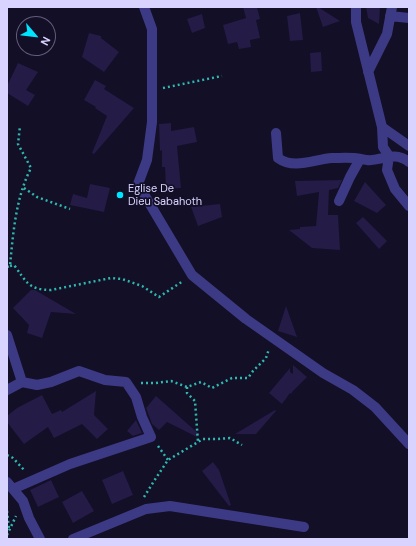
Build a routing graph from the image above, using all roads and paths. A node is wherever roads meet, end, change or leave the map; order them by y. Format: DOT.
graph roads {
  1 [pos="144,7"];
  2 [pos="356,7"];
  3 [pos="391,12"];
  4 [pos="409,18"];
  5 [pos="368,72"];
  6 [pos="222,76"];
  7 [pos="152,90"];
  8 [pos="20,126"];
  9 [pos="382,127"];
  10 [pos="276,133"];
  11 [pos="409,146"];
  12 [pos="389,156"];
  13 [pos="360,159"];
  14 [pos="409,162"];
  15 [pos="24,188"];
  16 [pos="339,201"];
  17 [pos="409,206"];
  18 [pos="70,209"];
  19 [pos="8,266"];
  20 [pos="192,276"];
  21 [pos="7,335"];
  22 [pos="272,337"];
  23 [pos="22,382"];
  24 [pos="126,382"];
  25 [pos="188,387"];
  26 [pos="7,390"];
  27 [pos="151,437"];
  28 [pos="198,442"];
  29 [pos="409,444"];
  30 [pos="242,445"];
  31 [pos="7,455"];
  32 [pos="168,460"];
  33 [pos="33,480"];
  34 [pos="10,485"];
  35 [pos="141,502"];
  36 [pos="7,511"];
  37 [pos="304,527"];
  38 [pos="9,529"];
  39 [pos="40,539"];
  40 [pos="73,539"];
  1 -- 7 [label="street"];
  2 -- 5 [label="street"];
  3 -- 4 [label="street"];
  3 -- 5 [label="street"];
  5 -- 9 [label="street"];
  6 -- 7 [label="path"];
  7 -- 20 [label="street"];
  8 -- 15 [label="path"];
  9 -- 11 [label="street"];
  9 -- 12 [label="street"];
  10 -- 13 [label="street"];
  12 -- 13 [label="street"];
  12 -- 14 [label="street"];
  12 -- 17 [label="street"];
  13 -- 16 [label="street"];
  15 -- 18 [label="path"];
  15 -- 19 [label="path"];
  19 -- 20 [label="path"];
  20 -- 22 [label="street"];
  21 -- 23 [label="street"];
  22 -- 25 [label="path"];
  22 -- 29 [label="street"];
  23 -- 24 [label="street"];
  23 -- 26 [label="street"];
  24 -- 25 [label="path"];
  24 -- 27 [label="street"];
  25 -- 28 [label="path"];
  27 -- 32 [label="path"];
  27 -- 33 [label="street"];
  28 -- 30 [label="path"];
  28 -- 32 [label="path"];
  31 -- 33 [label="path"];
  32 -- 35 [label="path"];
  33 -- 34 [label="street"];
  34 -- 39 [label="street"];
  36 -- 38 [label="path"];
  37 -- 40 [label="street"];
}
